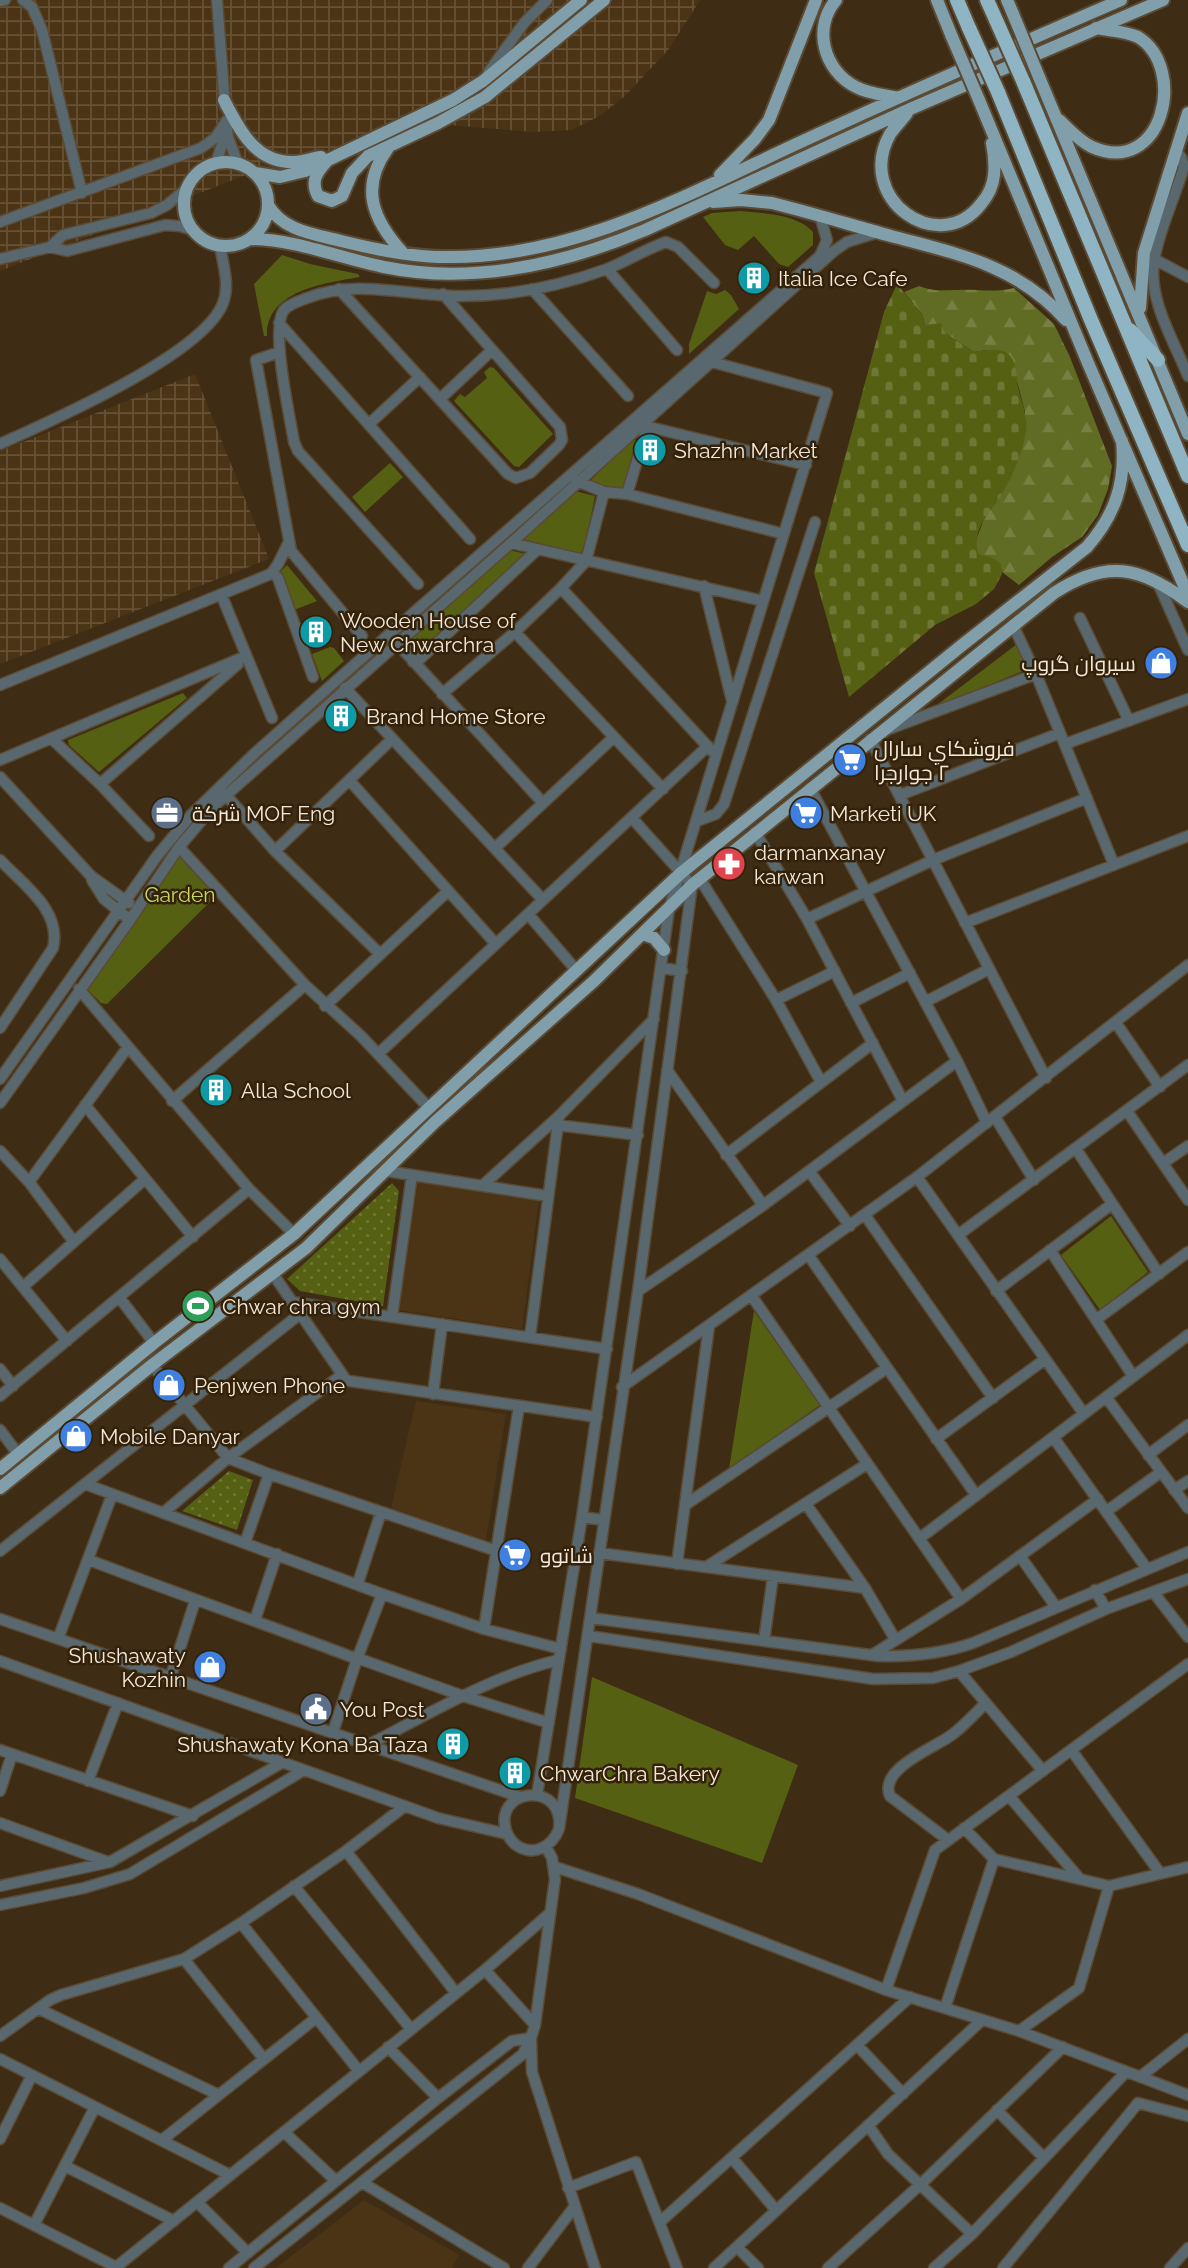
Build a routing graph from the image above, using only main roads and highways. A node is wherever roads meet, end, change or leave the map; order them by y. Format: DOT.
graph roads {
  1 [pos="581,0"];
  2 [pos="604,0"];
  3 [pos="816,0"];
  4 [pos="836,0"];
  5 [pos="957,0"];
  6 [pos="987,0"];
  7 [pos="1007,0"];
  8 [pos="1121,0"];
  9 [pos="1163,0"];
  10 [pos="936,2"];
  11 [pos="1098,6"];
  12 [pos="1096,28"];
  13 [pos="899,98"];
  14 [pos="224,100"];
  15 [pos="910,109"];
  16 [pos="1188,113"];
  17 [pos="1055,116"];
  18 [pos="987,118"];
  19 [pos="391,144"];
  20 [pos="1182,157"];
  21 [pos="331,159"];
  22 [pos="255,173"];
  23 [pos="714,182"];
  24 [pos="702,203"];
  25 [pos="268,205"];
  26 [pos="249,239"];
  27 [pos="404,253"];
  28 [pos="1140,315"];
  29 [pos="1124,324"];
  30 [pos="1074,329"];
  31 [pos="1158,360"];
  32 [pos="1188,434"];
  33 [pos="1122,441"];
  34 [pos="1188,476"];
  35 [pos="1188,545"];
  36 [pos="1188,595"];
  37 [pos="1188,603"];
  38 [pos="961,646"];
  39 [pos="962,667"];
  40 [pos="643,934"];
  41 [pos="664,950"];
  42 [pos="0,1469"];
  43 [pos="0,1488"];
  1 -- 21 [label="main road"];
  2 -- 19 [label="main road"];
  3 -- 23 [label="main road"];
  4 -- 13 [label="main road"];
  5 -- 35 [label="highway, bridge"];
  6 -- 29 [label="highway, bridge"];
  7 -- 17 [label="main road, bridge"];
  8 -- 11 [label="main road"];
  9 -- 12 [label="main road"];
  10 -- 18 [label="main road, bridge"];
  11 -- 13 [label="main road"];
  12 -- 15 [label="main road"];
  12 -- 17 [label="main road"];
  13 -- 23 [label="main road"];
  14 -- 21 [label="main road"];
  15 -- 18 [label="main road"];
  15 -- 24 [label="main road"];
  16 -- 20 [label="main road"];
  17 -- 28 [label="main road"];
  18 -- 30 [label="main road"];
  19 -- 21 [label="main road"];
  19 -- 27 [label="main road"];
  20 -- 28 [label="main road"];
  21 -- 22 [label="main road"];
  22 -- 25 [label="main road"];
  22 -- 26 [label="main road"];
  23 -- 27 [label="main road"];
  24 -- 26 [label="main road"];
  24 -- 30 [label="main road"];
  25 -- 26 [label="main road"];
  25 -- 27 [label="main road"];
  28 -- 31 [label="main road"];
  29 -- 31 [label="highway"];
  29 -- 34 [label="highway"];
  30 -- 33 [label="main road"];
  31 -- 32 [label="main road"];
  33 -- 36 [label="main road"];
  33 -- 38 [label="main road"];
  37 -- 39 [label="main road"];
  38 -- 39 [label="main road"];
  38 -- 42 [label="main road"];
  39 -- 40 [label="main road"];
  40 -- 41 [label="main road"];
  40 -- 43 [label="main road"];
}
